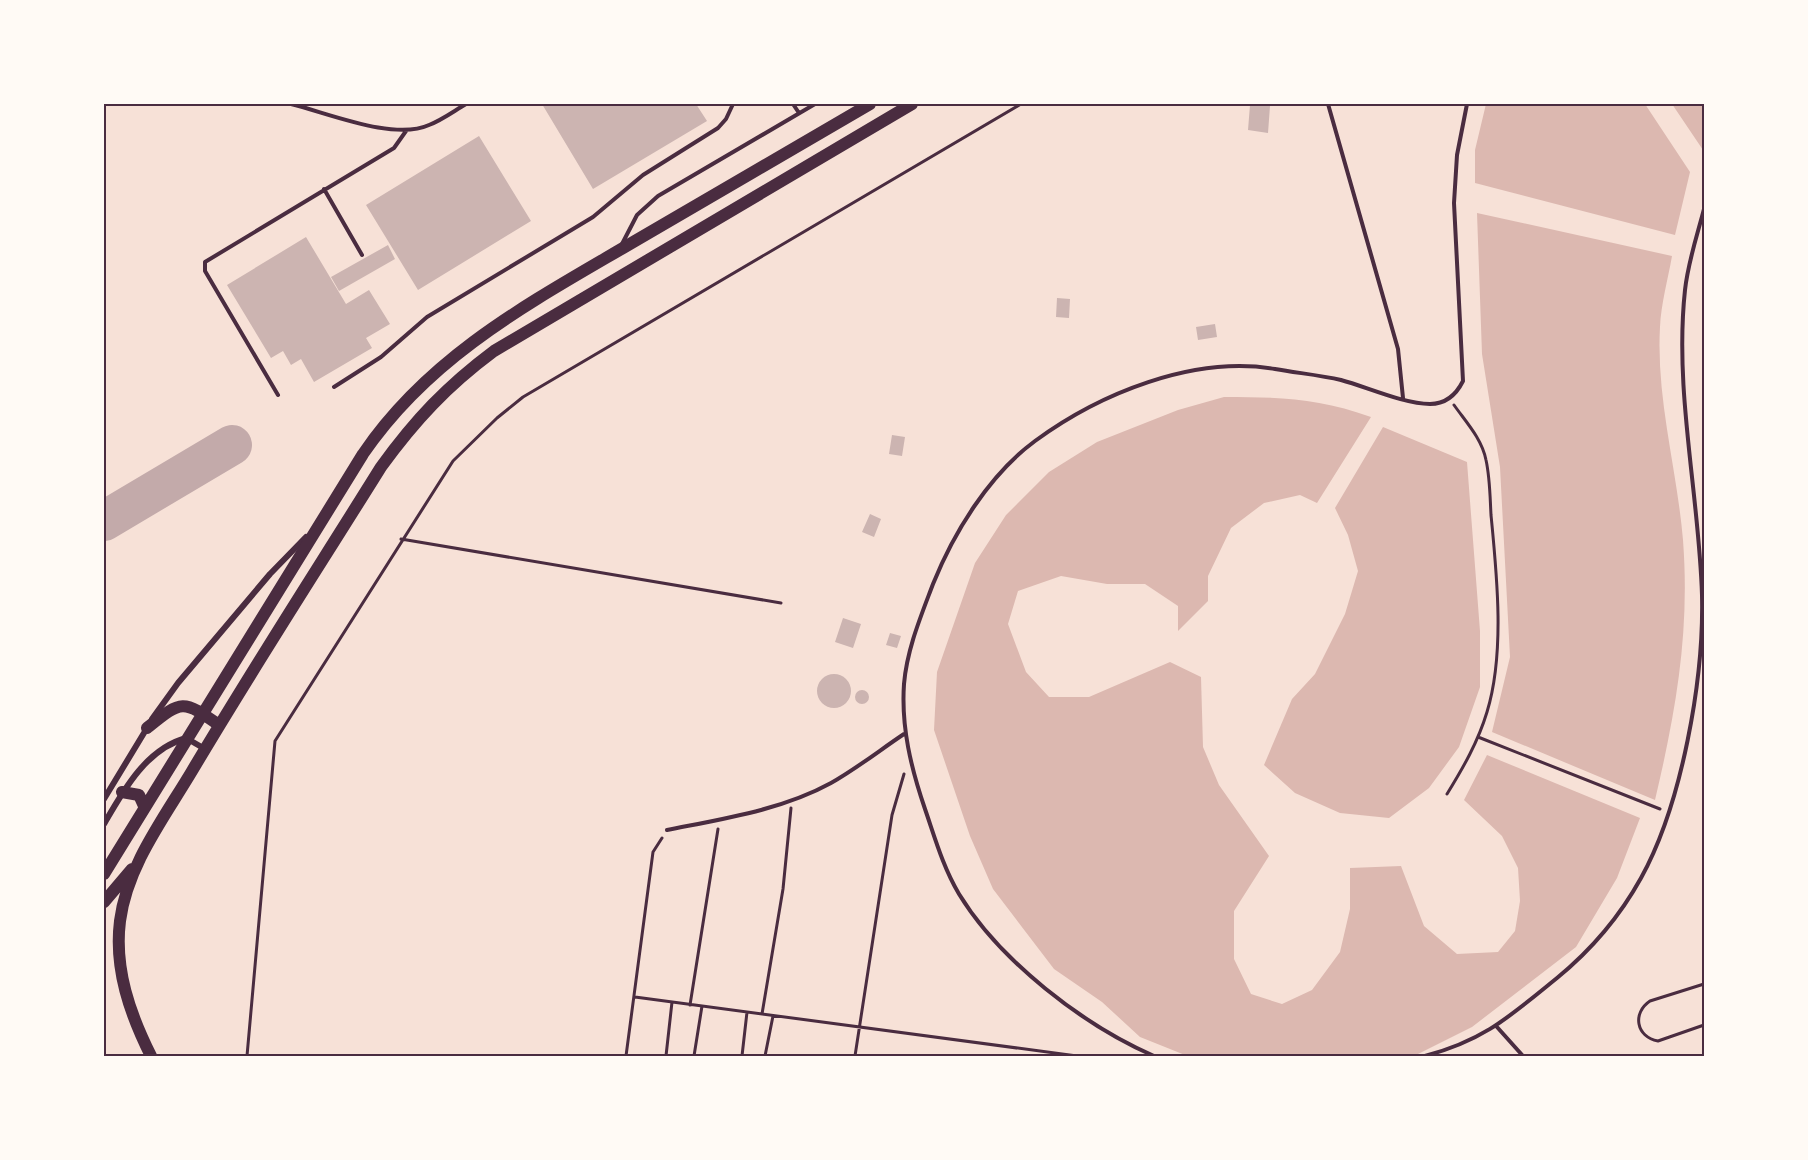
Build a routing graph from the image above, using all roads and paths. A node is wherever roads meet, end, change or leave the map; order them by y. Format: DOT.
graph roads {
  1 [pos="291,104"];
  2 [pos="466,104"];
  3 [pos="733,104"];
  4 [pos="793,104"];
  5 [pos="814,104"];
  6 [pos="870,104"];
  7 [pos="912,104"];
  8 [pos="1021,104"];
  9 [pos="1328,104"];
  10 [pos="1467,104"];
  11 [pos="799,113"];
  12 [pos="406,130"];
  13 [pos="324,189"];
  14 [pos="1704,209"];
  15 [pos="619,251"];
  16 [pos="362,255"];
  17 [pos="334,387"];
  18 [pos="278,395"];
  19 [pos="1403,398"];
  20 [pos="1450,399"];
  21 [pos="319,524"];
  22 [pos="401,539"];
  23 [pos="781,603"];
  24 [pos="201,713"];
  25 [pos="219,725"];
  26 [pos="147,728"];
  27 [pos="904,734"];
  28 [pos="1478,737"];
  29 [pos="186,738"];
  30 [pos="205,749"];
  31 [pos="910,758"];
  32 [pos="122,792"];
  33 [pos="1447,794"];
  34 [pos="104,799"];
  35 [pos="792,801"];
  36 [pos="144,806"];
  37 [pos="1667,812"];
  38 [pos="719,820"];
  39 [pos="105,822"];
  40 [pos="667,830"];
  41 [pos="137,864"];
  42 [pos="104,874"];
  43 [pos="104,902"];
  44 [pos="1704,984"];
  45 [pos="635,997"];
  46 [pos="672,1002"];
  47 [pos="690,1005"];
  48 [pos="702,1006"];
  49 [pos="747,1012"];
  50 [pos="762,1014"];
  51 [pos="773,1016"];
  52 [pos="1704,1025"];
  53 [pos="1497,1027"];
  54 [pos="859,1028"];
  55 [pos="151,1056"];
  56 [pos="247,1056"];
  57 [pos="626,1056"];
  58 [pos="666,1056"];
  59 [pos="694,1056"];
  60 [pos="742,1056"];
  61 [pos="765,1056"];
  62 [pos="855,1056"];
  63 [pos="1077,1056"];
  64 [pos="1154,1056"];
  65 [pos="1425,1056"];
  66 [pos="1523,1056"];
  1 -- 12 [label="lane"];
  2 -- 12 [label="lane"];
  3 -- 17 [label="lane"];
  4 -- 11 [label="lane"];
  5 -- 11 [label="lane"];
  6 -- 15 [label="main road"];
  7 -- 25 [label="main road"];
  8 -- 22 [label="path"];
  9 -- 19 [label="lane"];
  10 -- 20 [label="lane"];
  11 -- 15 [label="lane"];
  12 -- 13 [label="lane"];
  13 -- 16 [label="lane"];
  13 -- 18 [label="lane"];
  14 -- 37 [label="lane"];
  15 -- 21 [label="main road"];
  19 -- 20 [label="lane"];
  19 -- 27 [label="lane"];
  20 -- 28 [label="path"];
  21 -- 24 [label="main road"];
  21 -- 26 [label="street"];
  22 -- 23 [label="path"];
  22 -- 56 [label="path"];
  24 -- 25 [label="main road"];
  24 -- 26 [label="main road"];
  24 -- 29 [label="main road"];
  25 -- 30 [label="main road"];
  26 -- 34 [label="street"];
  27 -- 31 [label="lane"];
  27 -- 35 [label="lane"];
  28 -- 33 [label="path"];
  28 -- 37 [label="path"];
  29 -- 30 [label="street"];
  29 -- 32 [label="street"];
  29 -- 36 [label="main road"];
  30 -- 41 [label="main road"];
  31 -- 54 [label="path"];
  31 -- 64 [label="lane"];
  32 -- 36 [label="main road"];
  32 -- 39 [label="street"];
  35 -- 38 [label="lane"];
  35 -- 50 [label="path"];
  36 -- 42 [label="main road"];
  37 -- 53 [label="lane"];
  38 -- 40 [label="lane"];
  38 -- 47 [label="path"];
  40 -- 45 [label="path"];
  41 -- 43 [label="main road"];
  41 -- 55 [label="main road"];
  44 -- 52 [label="path"];
  45 -- 46 [label="path"];
  45 -- 57 [label="path"];
  46 -- 47 [label="path"];
  46 -- 58 [label="path"];
  47 -- 48 [label="path"];
  48 -- 49 [label="path"];
  48 -- 59 [label="path"];
  49 -- 50 [label="path"];
  49 -- 60 [label="path"];
  50 -- 51 [label="path"];
  51 -- 54 [label="path"];
  51 -- 61 [label="path"];
  53 -- 65 [label="lane"];
  53 -- 66 [label="lane"];
  54 -- 62 [label="path"];
  54 -- 63 [label="path"];
}
